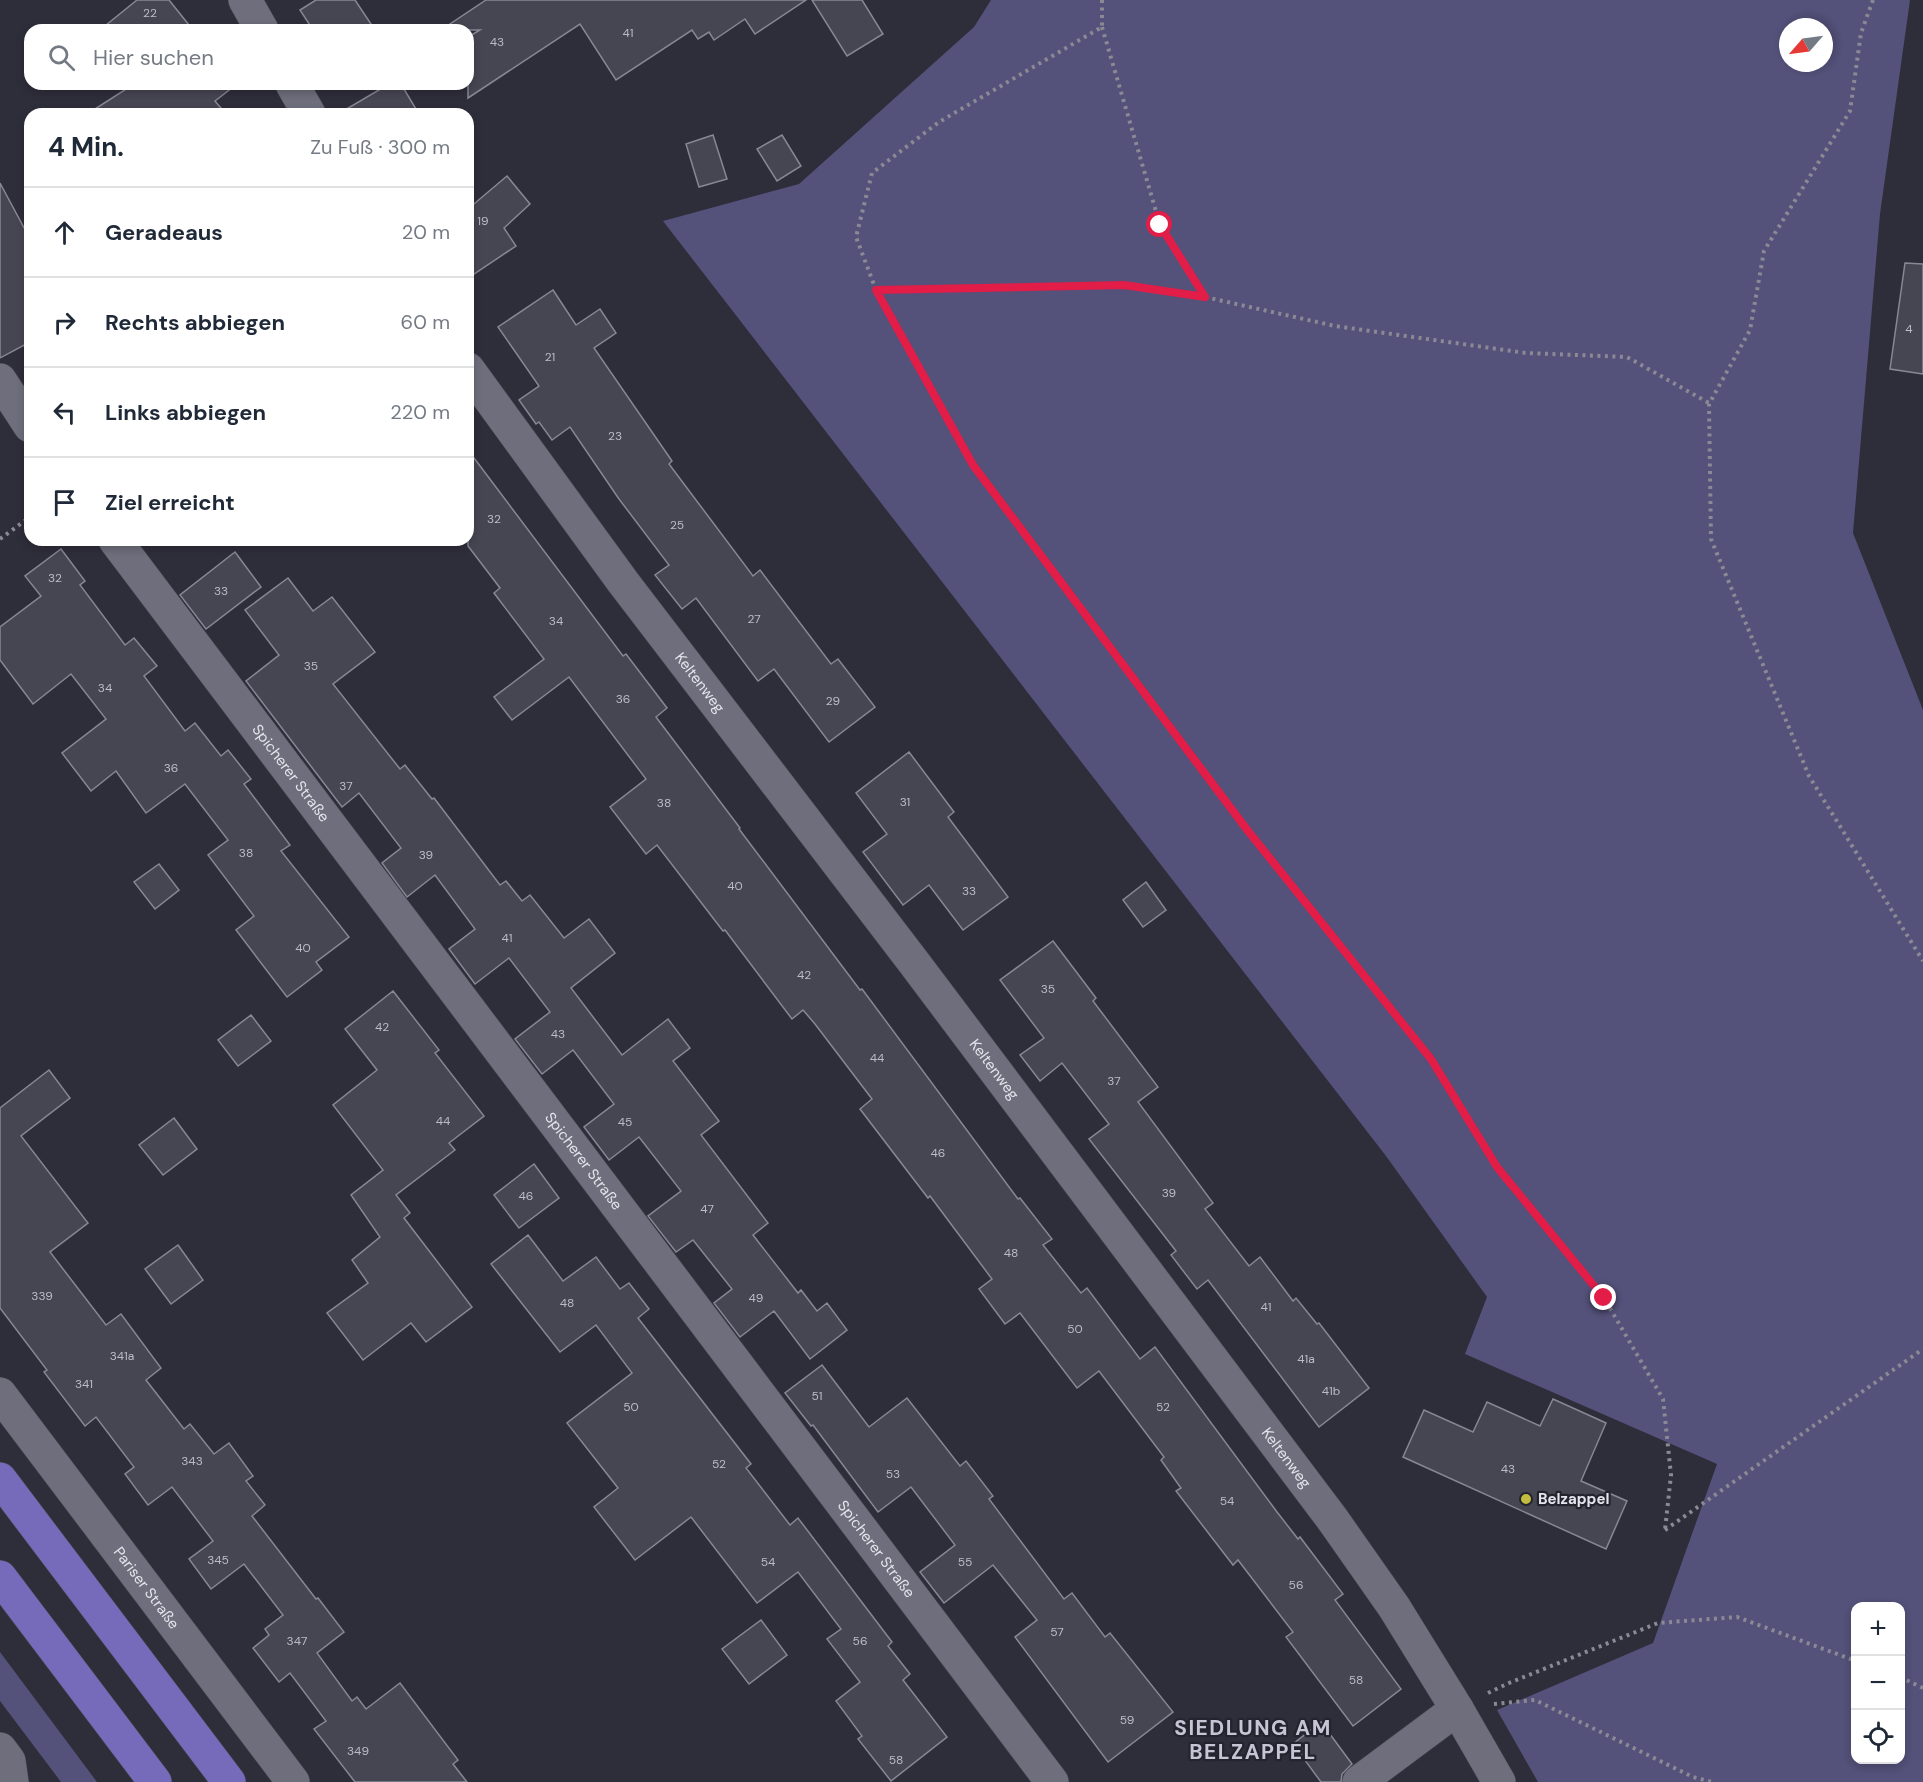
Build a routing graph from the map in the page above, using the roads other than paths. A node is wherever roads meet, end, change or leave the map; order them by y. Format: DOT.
graph roads {
  1 [pos="245,0"];
  2 [pos="259,24"];
  3 [pos="295,90"];
  4 [pos="306,108"];
  5 [pos="474,377"];
  6 [pos="0,380"];
  7 [pos="24,417"];
  8 [pos="120,546"];
  9 [pos="0,1394"];
  10 [pos="0,1479"];
  11 [pos="0,1577"];
  12 [pos="1457,1708"];
  13 [pos="0,1749"];
  14 [pos="12,1782"];
  15 [pos="155,1782"];
  16 [pos="229,1782"];
  17 [pos="293,1782"];
  18 [pos="1052,1782"];
  19 [pos="1359,1782"];
  20 [pos="1499,1782"];
  1 -- 2 [label="street"];
  3 -- 4 [label="street"];
  5 -- 12 [label="street, Keltenweg"];
  6 -- 7 [label="street"];
  8 -- 18 [label="street, Spicherer Straße"];
  9 -- 17 [label="street, Pariser Straße"];
  10 -- 16 [label="main road"];
  11 -- 15 [label="main road"];
  12 -- 19 [label="street"];
  12 -- 20 [label="street, Keltenweg"];
  13 -- 14 [label="street"];
}
